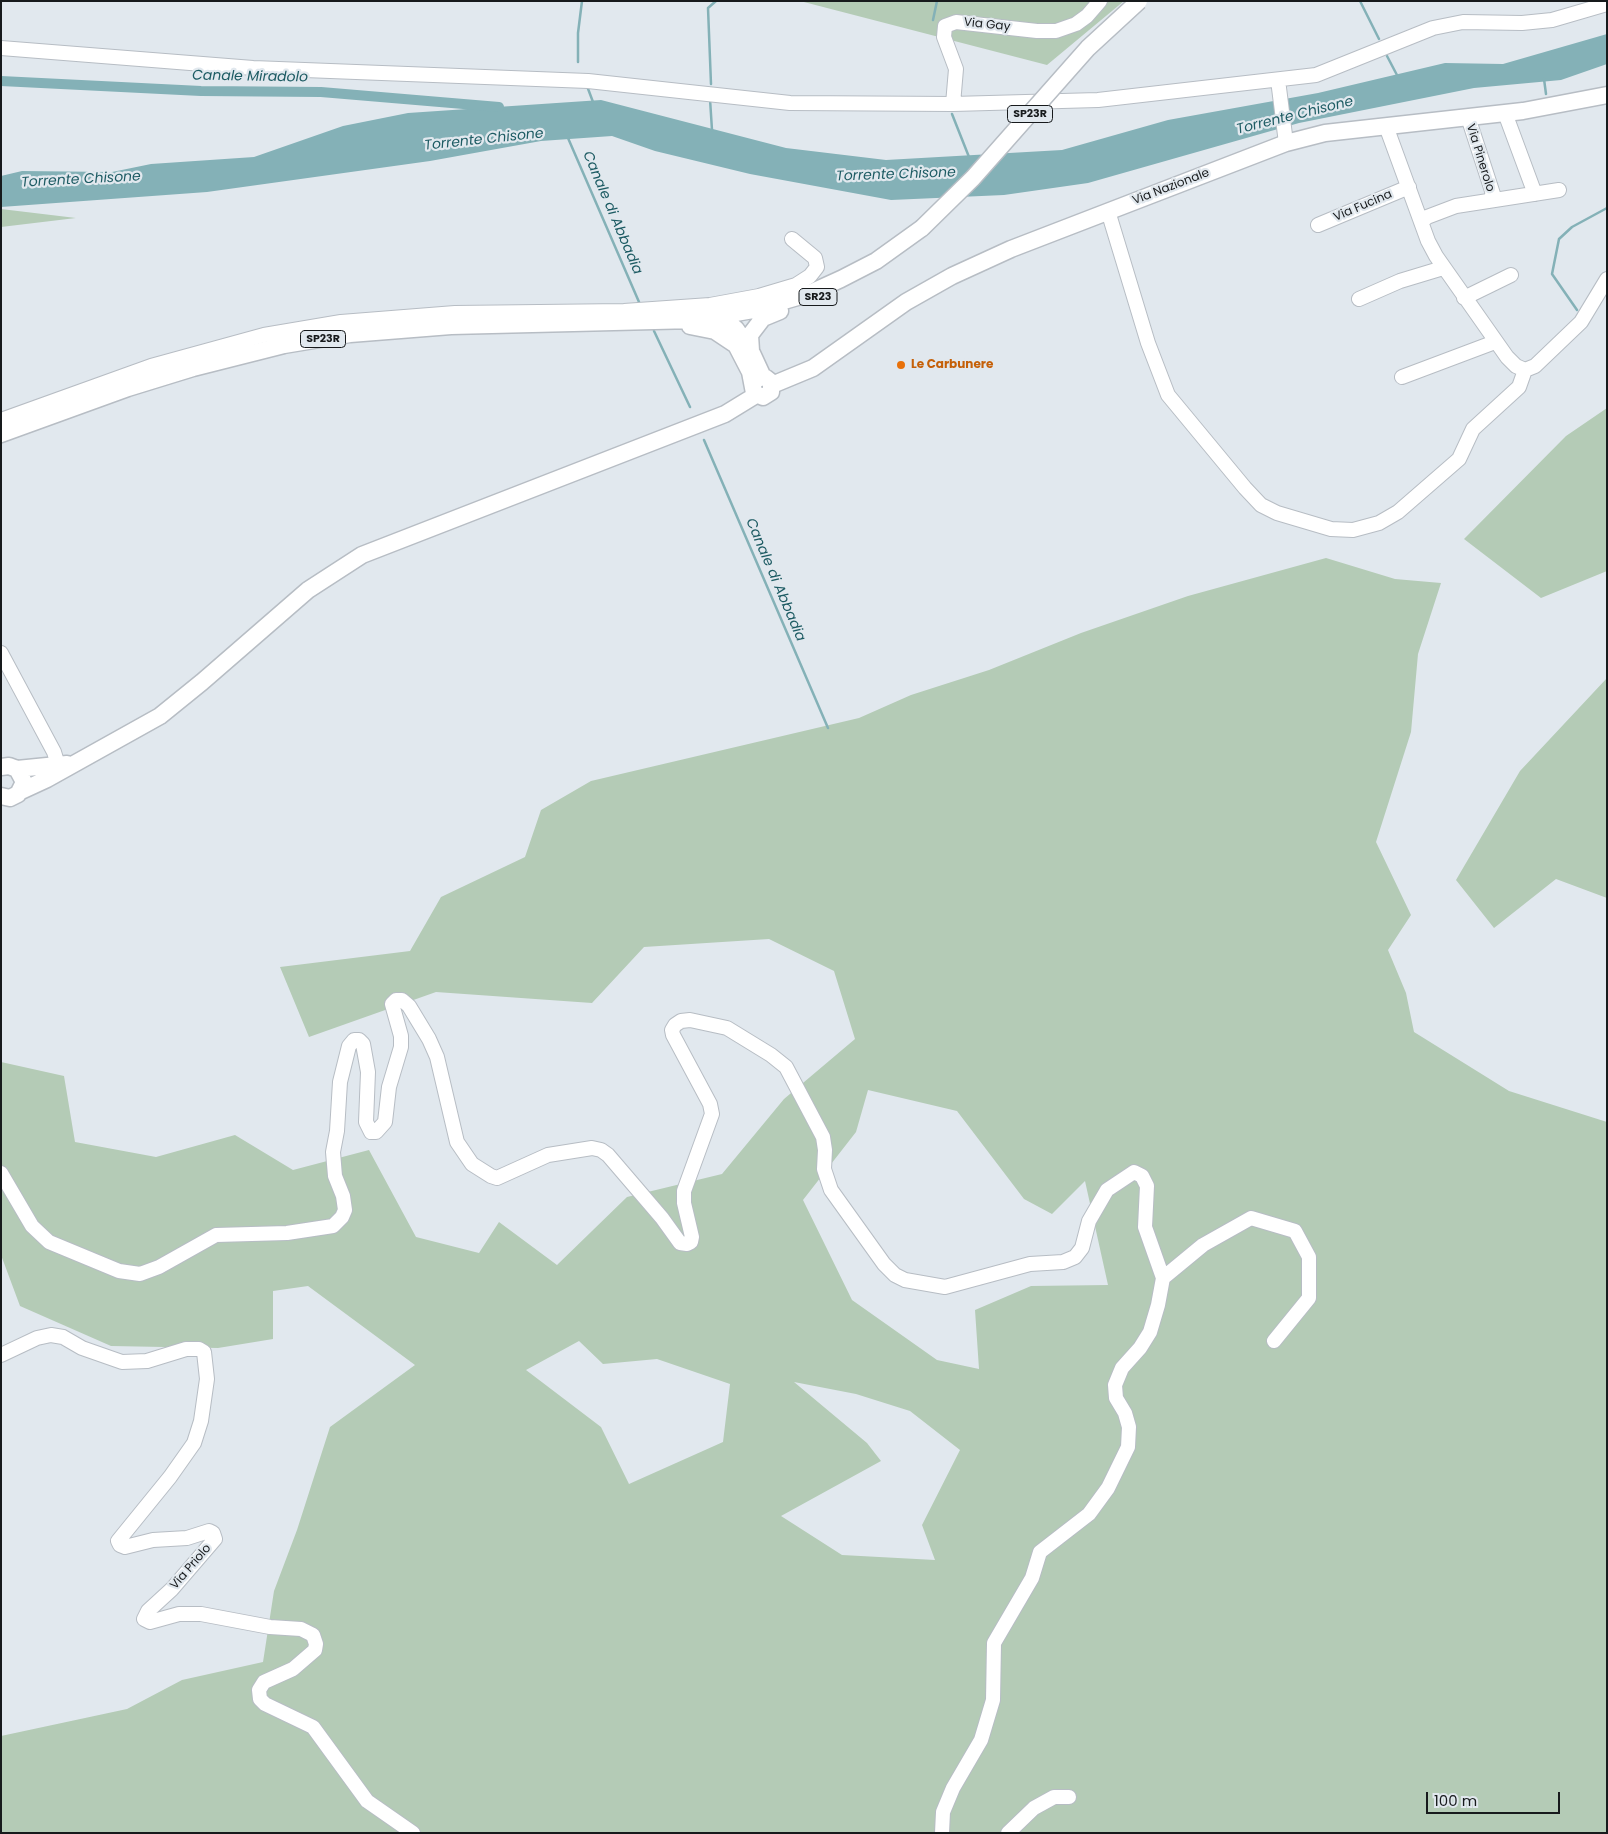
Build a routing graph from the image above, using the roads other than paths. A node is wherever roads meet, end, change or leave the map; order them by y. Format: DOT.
graph roads {
  1 [pos="1100,1"];
  2 [pos="1139,1"];
  3 [pos="1607,4"];
  4 [pos="1,48"];
  5 [pos="1278,80"];
  6 [pos="1607,95"];
  7 [pos="953,104"];
  8 [pos="1506,113"];
  9 [pos="1468,117"];
  10 [pos="1386,126"];
  11 [pos="1286,143"];
  12 [pos="1409,187"];
  13 [pos="1559,190"];
  14 [pos="1535,194"];
  15 [pos="1490,199"];
  16 [pos="1108,211"];
  17 [pos="1421,222"];
  18 [pos="1318,225"];
  19 [pos="792,239"];
  20 [pos="899,246"];
  21 [pos="1443,268"];
  22 [pos="1511,275"];
  23 [pos="1607,279"];
  24 [pos="1464,298"];
  25 [pos="1359,299"];
  26 [pos="722,317"];
  27 [pos="658,322"];
  28 [pos="1495,342"];
  29 [pos="750,351"];
  30 [pos="1525,370"];
  31 [pos="1402,377"];
  32 [pos="761,385"];
  33 [pos="1,420"];
  34 [pos="1,434"];
  35 [pos="1,653"];
  36 [pos="76,763"];
  37 [pos="58,765"];
  38 [pos="9,768"];
  39 [pos="8,797"];
  40 [pos="1,1173"];
  41 [pos="1163,1278"];
  42 [pos="1274,1341"];
  43 [pos="1,1355"];
  44 [pos="1069,1797"];
  45 [pos="413,1833"];
  46 [pos="942,1833"];
  47 [pos="1008,1833"];
  1 -- 7 [label="street, Via Gay"];
  2 -- 20 [label="main road, SP23R, bridge"];
  3 -- 5 [label="street"];
  4 -- 7 [label="street"];
  5 -- 7 [label="street"];
  5 -- 11 [label="street"];
  6 -- 8 [label="main road, Via Nazionale"];
  8 -- 9 [label="main road, Via Nazionale"];
  8 -- 14 [label="street"];
  9 -- 10 [label="main road, Via Nazionale"];
  9 -- 15 [label="street, Via Pinerolo"];
  10 -- 11 [label="main road, Via Nazionale"];
  10 -- 12 [label="street, Via Fucina"];
  11 -- 16 [label="main road, Via Nazionale"];
  12 -- 17 [label="street, Via Fucina"];
  12 -- 18 [label="street, Via Fucina"];
  13 -- 14 [label="street, Via Pinerolo"];
  14 -- 15 [label="street, Via Pinerolo"];
  15 -- 17 [label="street, Via Pinerolo"];
  16 -- 30 [label="street"];
  16 -- 32 [label="main road, Via Nazionale"];
  17 -- 21 [label="street, Via Fucina"];
  19 -- 33 [label="street"];
  20 -- 26 [label="main road, SP23R"];
  20 -- 29 [label="main road, SR23"];
  21 -- 24 [label="street, Via Fucina"];
  21 -- 25 [label="street"];
  22 -- 24 [label="street"];
  23 -- 30 [label="street"];
  24 -- 28 [label="street, Via Fucina"];
  26 -- 27 [label="main road, SP23R"];
  26 -- 29 [label="main road"];
  27 -- 32 [label="main road"];
  27 -- 34 [label="main road, SP23R"];
  28 -- 30 [label="street, Via Fucina"];
  28 -- 31 [label="street"];
  29 -- 32 [label="main road"];
  32 -- 36 [label="main road, Via Nazionale"];
  35 -- 37 [label="street"];
  36 -- 37 [label="main road"];
  36 -- 39 [label="main road, Via Nazionale"];
  37 -- 38 [label="main road"];
  38 -- 39 [label="main road"];
  40 -- 41 [label="street"];
  41 -- 42 [label="street"];
  41 -- 46 [label="street"];
  43 -- 45 [label="street, Via Priolo"];
  44 -- 47 [label="street"];
}
